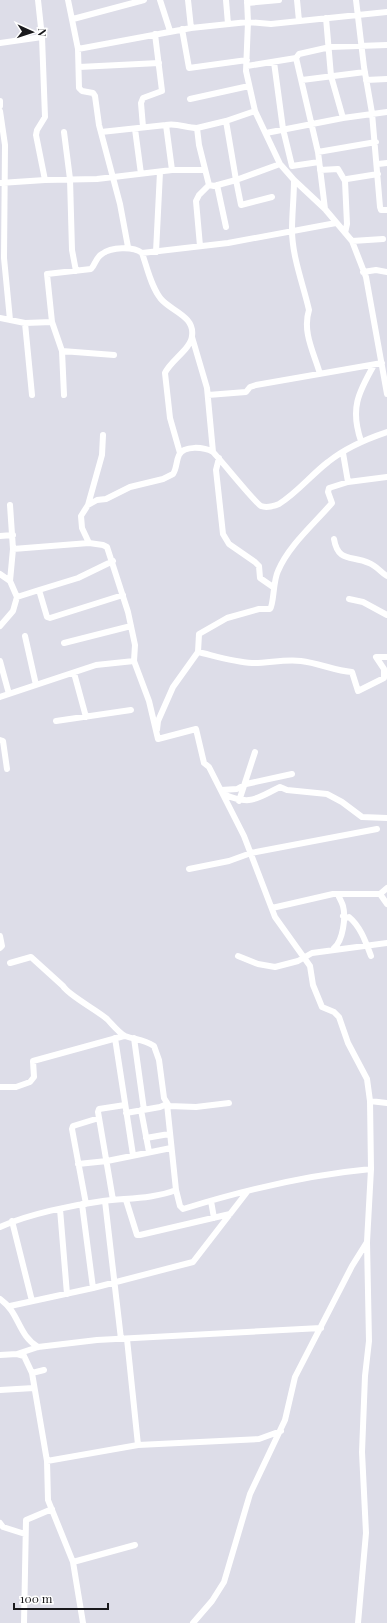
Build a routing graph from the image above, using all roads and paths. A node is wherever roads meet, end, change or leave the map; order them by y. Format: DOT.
graph roads {
  1 [pos="38,0"];
  2 [pos="68,0"];
  3 [pos="144,0"];
  4 [pos="160,0"];
  5 [pos="188,0"];
  6 [pos="226,0"];
  7 [pos="279,0"];
  8 [pos="297,0"];
  9 [pos="356,0"];
  10 [pos="247,2"];
  11 [pos="387,12"];
  12 [pos="356,15"];
  13 [pos="326,18"];
  14 [pos="73,19"];
  15 [pos="299,21"];
  16 [pos="248,22"];
  17 [pos="228,24"];
  18 [pos="191,28"];
  19 [pos="182,29"];
  20 [pos="170,31"];
  21 [pos="155,34"];
  22 [pos="42,37"];
  23 [pos="0,43"];
  24 [pos="387,45"];
  25 [pos="361,47"];
  26 [pos="328,48"];
  27 [pos="78,50"];
  28 [pos="296,58"];
  29 [pos="274,62"];
  30 [pos="159,63"];
  31 [pos="247,63"];
  32 [pos="79,67"];
  33 [pos="365,72"];
  34 [pos="331,76"];
  35 [pos="387,79"];
  36 [pos="302,80"];
  37 [pos="366,80"];
  38 [pos="248,86"];
  39 [pos="190,100"];
  40 [pos="0,101"];
  41 [pos="0,106"];
  42 [pos="0,111"];
  43 [pos="255,111"];
  44 [pos="387,112"];
  45 [pos="372,113"];
  46 [pos="343,118"];
  47 [pos="226,121"];
  48 [pos="312,124"];
  49 [pos="166,125"];
  50 [pos="143,127"];
  51 [pos="197,128"];
  52 [pos="135,129"];
  53 [pos="283,129"];
  54 [pos="64,132"];
  55 [pos="101,132"];
  56 [pos="266,133"];
  57 [pos="376,142"];
  58 [pos="2,145"];
  59 [pos="318,152"];
  60 [pos="319,162"];
  61 [pos="387,163"];
  62 [pos="280,164"];
  63 [pos="378,164"];
  64 [pos="172,170"];
  65 [pos="205,170"];
  66 [pos="320,170"];
  67 [pos="160,172"];
  68 [pos="141,174"];
  69 [pos="378,174"];
  70 [pos="112,176"];
  71 [pos="70,179"];
  72 [pos="45,180"];
  73 [pos="236,180"];
  74 [pos="294,180"];
  75 [pos="345,181"];
  76 [pos="2,183"];
  77 [pos="209,185"];
  78 [pos="218,185"];
  79 [pos="272,197"];
  80 [pos="325,209"];
  81 [pos="387,210"];
  82 [pos="336,223"];
  83 [pos="226,227"];
  84 [pos="292,232"];
  85 [pos="345,233"];
  86 [pos="383,239"];
  87 [pos="352,242"];
  88 [pos="200,246"];
  89 [pos="128,247"];
  90 [pos="156,252"];
  91 [pos="142,253"];
  92 [pos="76,272"];
  93 [pos="364,272"];
  94 [pos="387,272"];
  95 [pos="0,318"];
  96 [pos="10,320"];
  97 [pos="52,322"];
  98 [pos="25,323"];
  99 [pos="192,337"];
  100 [pos="62,351"];
  101 [pos="114,356"];
  102 [pos="382,363"];
  103 [pos="374,365"];
  104 [pos="320,374"];
  105 [pos="387,394"];
  106 [pos="32,395"];
  107 [pos="64,395"];
  108 [pos="208,395"];
  109 [pos="387,432"];
  110 [pos="103,435"];
  111 [pos="361,442"];
  112 [pos="213,452"];
  113 [pos="180,453"];
  114 [pos="343,453"];
  115 [pos="219,458"];
  116 [pos="387,477"];
  117 [pos="348,482"];
  118 [pos="10,505"];
  119 [pos="88,505"];
  120 [pos="13,535"];
  121 [pos="0,536"];
  122 [pos="334,539"];
  123 [pos="89,543"];
  124 [pos="13,549"];
  125 [pos="113,562"];
  126 [pos="0,574"];
  127 [pos="387,576"];
  128 [pos="10,581"];
  129 [pos="273,587"];
  130 [pos="39,590"];
  131 [pos="123,595"];
  132 [pos="17,597"];
  133 [pos="349,599"];
  134 [pos="387,615"];
  135 [pos="0,626"];
  136 [pos="131,626"];
  137 [pos="25,636"];
  138 [pos="64,643"];
  139 [pos="198,652"];
  140 [pos="387,657"];
  141 [pos="0,661"];
  142 [pos="134,661"];
  143 [pos="74,673"];
  144 [pos="36,685"];
  145 [pos="9,694"];
  146 [pos="0,697"];
  147 [pos="131,710"];
  148 [pos="86,717"];
  149 [pos="56,721"];
  150 [pos="156,734"];
  151 [pos="0,740"];
  152 [pos="255,752"];
  153 [pos="7,770"];
  154 [pos="292,774"];
  155 [pos="246,784"];
  156 [pos="222,792"];
  157 [pos="239,801"];
  158 [pos="387,818"];
  159 [pos="377,829"];
  160 [pos="251,853"];
  161 [pos="189,869"];
  162 [pos="387,889"];
  163 [pos="338,894"];
  164 [pos="380,894"];
  165 [pos="387,904"];
  166 [pos="272,908"];
  167 [pos="343,916"];
  168 [pos="0,936"];
  169 [pos="387,943"];
  170 [pos="367,946"];
  171 [pos="0,948"];
  172 [pos="333,950"];
  173 [pos="238,956"];
  174 [pos="371,956"];
  175 [pos="304,957"];
  176 [pos="10,963"];
  177 [pos="124,1036"];
  178 [pos="115,1038"];
  179 [pos="134,1038"];
  180 [pos="0,1087"];
  181 [pos="370,1102"];
  182 [pos="229,1103"];
  183 [pos="387,1103"];
  184 [pos="167,1104"];
  185 [pos="125,1105"];
  186 [pos="142,1110"];
  187 [pos="126,1113"];
  188 [pos="99,1118"];
  189 [pos="169,1134"];
  190 [pos="146,1138"];
  191 [pos="171,1148"];
  192 [pos="149,1152"];
  193 [pos="133,1155"];
  194 [pos="107,1161"];
  195 [pos="78,1164"];
  196 [pos="371,1168"];
  197 [pos="176,1190"];
  198 [pos="247,1192"];
  199 [pos="113,1200"];
  200 [pos="126,1200"];
  201 [pos="211,1200"];
  202 [pos="105,1201"];
  203 [pos="84,1204"];
  204 [pos="60,1209"];
  205 [pos="230,1214"];
  206 [pos="214,1218"];
  207 [pos="12,1221"];
  208 [pos="0,1227"];
  209 [pos="367,1242"];
  210 [pos="115,1283"];
  211 [pos="93,1288"];
  212 [pos="67,1294"];
  213 [pos="0,1299"];
  214 [pos="32,1301"];
  215 [pos="10,1306"];
  216 [pos="321,1328"];
  217 [pos="124,1339"];
  218 [pos="38,1347"];
  219 [pos="17,1354"];
  220 [pos="0,1355"];
  221 [pos="44,1370"];
  222 [pos="32,1373"];
  223 [pos="34,1388"];
  224 [pos="0,1390"];
  225 [pos="281,1431"];
  226 [pos="138,1445"];
  227 [pos="47,1461"];
  228 [pos="52,1509"];
  229 [pos="0,1523"];
  230 [pos="25,1534"];
  231 [pos="135,1545"];
  232 [pos="73,1562"];
  233 [pos="24,1623"];
  234 [pos="83,1623"];
  235 [pos="193,1623"];
  236 [pos="358,1623"];
  1 -- 22 [label="street"];
  2 -- 14 [label="street"];
  3 -- 14 [label="street"];
  4 -- 20 [label="street"];
  5 -- 18 [label="street"];
  6 -- 17 [label="street"];
  7 -- 10 [label="street"];
  8 -- 15 [label="street"];
  9 -- 12 [label="street"];
  10 -- 16 [label="street"];
  11 -- 12 [label="street"];
  12 -- 13 [label="street"];
  12 -- 25 [label="street"];
  13 -- 15 [label="street"];
  13 -- 26 [label="street"];
  14 -- 27 [label="street"];
  15 -- 16 [label="street"];
  16 -- 17 [label="street"];
  16 -- 31 [label="street"];
  17 -- 18 [label="street"];
  18 -- 19 [label="street"];
  19 -- 20 [label="street"];
  19 -- 31 [label="street"];
  20 -- 21 [label="street"];
  21 -- 27 [label="street"];
  21 -- 30 [label="street"];
  22 -- 23 [label="street"];
  22 -- 72 [label="street"];
  24 -- 25 [label="street"];
  25 -- 26 [label="street"];
  25 -- 33 [label="street"];
  26 -- 28 [label="street"];
  26 -- 34 [label="street"];
  27 -- 32 [label="street"];
  28 -- 29 [label="street"];
  28 -- 36 [label="street"];
  29 -- 31 [label="street"];
  29 -- 53 [label="street"];
  30 -- 32 [label="street"];
  30 -- 50 [label="street"];
  31 -- 38 [label="street"];
  32 -- 55 [label="street"];
  33 -- 34 [label="street"];
  33 -- 37 [label="street"];
  34 -- 36 [label="street"];
  34 -- 46 [label="street"];
  35 -- 37 [label="street"];
  36 -- 48 [label="street"];
  37 -- 45 [label="street"];
  38 -- 39 [label="street"];
  38 -- 43 [label="street"];
  40 -- 41 [label="street"];
  42 -- 58 [label="street"];
  43 -- 47 [label="street"];
  43 -- 56 [label="street"];
  44 -- 45 [label="street"];
  45 -- 46 [label="street"];
  45 -- 57 [label="street"];
  46 -- 48 [label="street"];
  47 -- 51 [label="street"];
  47 -- 73 [label="street"];
  48 -- 53 [label="street"];
  48 -- 59 [label="street"];
  49 -- 50 [label="street"];
  49 -- 51 [label="street"];
  49 -- 64 [label="street"];
  50 -- 52 [label="street"];
  51 -- 65 [label="street"];
  52 -- 55 [label="street"];
  52 -- 68 [label="street"];
  53 -- 56 [label="street"];
  53 -- 60 [label="street"];
  54 -- 71 [label="street"];
  55 -- 70 [label="street"];
  56 -- 62 [label="street"];
  57 -- 59 [label="street"];
  57 -- 63 [label="street"];
  58 -- 76 [label="street"];
  59 -- 60 [label="street"];
  60 -- 66 [label="street"];
  61 -- 63 [label="street"];
  62 -- 73 [label="street"];
  62 -- 74 [label="street"];
  63 -- 69 [label="street"];
  64 -- 65 [label="street"];
  64 -- 67 [label="street"];
  65 -- 77 [label="street"];
  66 -- 75 [label="street"];
  66 -- 80 [label="street"];
  67 -- 68 [label="street"];
  67 -- 90 [label="street"];
  68 -- 70 [label="street"];
  69 -- 75 [label="street"];
  69 -- 81 [label="street"];
  70 -- 71 [label="street"];
  70 -- 89 [label="street"];
  71 -- 72 [label="street"];
  71 -- 92 [label="street"];
  72 -- 76 [label="street"];
  73 -- 78 [label="street"];
  73 -- 79 [label="street"];
  74 -- 80 [label="street"];
  74 -- 84 [label="street"];
  75 -- 85 [label="street"];
  76 -- 96 [label="street"];
  77 -- 78 [label="street"];
  77 -- 88 [label="street"];
  78 -- 83 [label="street"];
  80 -- 82 [label="street"];
  82 -- 84 [label="street"];
  82 -- 85 [label="street"];
  84 -- 88 [label="street"];
  84 -- 104 [label="street"];
  85 -- 87 [label="street"];
  86 -- 87 [label="street"];
  87 -- 93 [label="street"];
  88 -- 90 [label="street"];
  89 -- 91 [label="street"];
  89 -- 92 [label="street"];
  90 -- 91 [label="street"];
  91 -- 99 [label="street"];
  92 -- 97 [label="street"];
  93 -- 94 [label="street"];
  93 -- 102 [label="street"];
  95 -- 96 [label="street"];
  96 -- 98 [label="street"];
  97 -- 98 [label="street"];
  97 -- 100 [label="street"];
  98 -- 106 [label="street"];
  99 -- 108 [label="street"];
  99 -- 113 [label="street"];
  100 -- 101 [label="street"];
  100 -- 107 [label="street"];
  102 -- 103 [label="street"];
  102 -- 105 [label="street"];
  103 -- 104 [label="street"];
  103 -- 111 [label="street"];
  104 -- 108 [label="street"];
  108 -- 112 [label="street"];
  109 -- 111 [label="street"];
  110 -- 119 [label="street"];
  111 -- 114 [label="street"];
  112 -- 113 [label="street"];
  112 -- 115 [label="street"];
  113 -- 119 [label="street"];
  114 -- 115 [label="street"];
  114 -- 117 [label="street"];
  115 -- 129 [label="street"];
  116 -- 117 [label="street"];
  117 -- 129 [label="street"];
  118 -- 120 [label="street"];
  119 -- 123 [label="street"];
  120 -- 121 [label="street"];
  120 -- 124 [label="street"];
  122 -- 127 [label="street"];
  123 -- 124 [label="street"];
  123 -- 125 [label="street"];
  124 -- 128 [label="street"];
  125 -- 130 [label="street"];
  125 -- 131 [label="street"];
  126 -- 128 [label="street"];
  128 -- 132 [label="street"];
  129 -- 139 [label="street"];
  130 -- 131 [label="street"];
  130 -- 132 [label="street"];
  131 -- 136 [label="street"];
  132 -- 135 [label="street"];
  133 -- 134 [label="street"];
  136 -- 138 [label="street"];
  136 -- 142 [label="street"];
  137 -- 144 [label="street"];
  139 -- 140 [label="street"];
  139 -- 150 [label="street"];
  141 -- 145 [label="street"];
  142 -- 143 [label="street"];
  142 -- 150 [label="street"];
  143 -- 144 [label="street"];
  143 -- 148 [label="street"];
  144 -- 145 [label="street"];
  145 -- 146 [label="street"];
  147 -- 148 [label="street"];
  148 -- 149 [label="street"];
  150 -- 156 [label="street"];
  151 -- 153 [label="street"];
  152 -- 155 [label="street"];
  154 -- 155 [label="street"];
  155 -- 156 [label="street"];
  155 -- 157 [label="street"];
  156 -- 157 [label="street"];
  156 -- 160 [label="street"];
  157 -- 158 [label="street"];
  159 -- 160 [label="street"];
  160 -- 161 [label="street"];
  160 -- 166 [label="street"];
  162 -- 164 [label="street"];
  163 -- 164 [label="street"];
  163 -- 166 [label="street"];
  163 -- 167 [label="street"];
  164 -- 165 [label="street"];
  166 -- 175 [label="street"];
  167 -- 170 [label="street"];
  167 -- 172 [label="street"];
  168 -- 171 [label="street"];
  169 -- 170 [label="street"];
  170 -- 172 [label="street"];
  170 -- 174 [label="street"];
  172 -- 175 [label="street"];
  173 -- 175 [label="street"];
  175 -- 181 [label="street"];
  176 -- 177 [label="street"];
  177 -- 178 [label="street"];
  177 -- 179 [label="street"];
  178 -- 180 [label="street"];
  178 -- 185 [label="street"];
  179 -- 184 [label="street"];
  179 -- 186 [label="street"];
  181 -- 183 [label="street"];
  181 -- 196 [label="street"];
  182 -- 184 [label="street"];
  184 -- 186 [label="street"];
  184 -- 189 [label="street"];
  185 -- 187 [label="street"];
  185 -- 188 [label="street"];
  186 -- 187 [label="street"];
  186 -- 190 [label="street"];
  187 -- 193 [label="street"];
  188 -- 194 [label="street"];
  188 -- 195 [label="street"];
  189 -- 190 [label="street"];
  189 -- 191 [label="street"];
  190 -- 192 [label="street"];
  191 -- 192 [label="street"];
  191 -- 197 [label="street"];
  192 -- 193 [label="street"];
  193 -- 194 [label="street"];
  194 -- 195 [label="street"];
  194 -- 199 [label="street"];
  195 -- 203 [label="street"];
  196 -- 198 [label="street"];
  196 -- 209 [label="street"];
  197 -- 200 [label="street"];
  197 -- 201 [label="street"];
  198 -- 201 [label="street"];
  198 -- 205 [label="street"];
  199 -- 200 [label="street"];
  199 -- 202 [label="street"];
  200 -- 206 [label="street"];
  201 -- 206 [label="street"];
  202 -- 203 [label="street"];
  202 -- 210 [label="street"];
  203 -- 204 [label="street"];
  203 -- 211 [label="street"];
  204 -- 207 [label="street"];
  204 -- 212 [label="street"];
  205 -- 206 [label="street"];
  205 -- 210 [label="street"];
  207 -- 208 [label="street"];
  207 -- 214 [label="street"];
  209 -- 216 [label="street"];
  209 -- 236 [label="street"];
  210 -- 211 [label="street"];
  210 -- 217 [label="street"];
  211 -- 212 [label="street"];
  212 -- 214 [label="street"];
  213 -- 215 [label="street"];
  214 -- 215 [label="street"];
  215 -- 218 [label="street"];
  216 -- 217 [label="street"];
  216 -- 225 [label="street"];
  217 -- 218 [label="street"];
  217 -- 226 [label="street"];
  218 -- 219 [label="street"];
  219 -- 220 [label="street"];
  219 -- 222 [label="street"];
  221 -- 222 [label="street"];
  222 -- 223 [label="street"];
  223 -- 224 [label="street"];
  223 -- 227 [label="street"];
  225 -- 226 [label="street"];
  225 -- 235 [label="street"];
  226 -- 227 [label="street"];
  227 -- 228 [label="street"];
  228 -- 230 [label="street"];
  228 -- 232 [label="street"];
  229 -- 230 [label="street"];
  230 -- 233 [label="street"];
  231 -- 232 [label="street"];
  232 -- 234 [label="street"];
}
